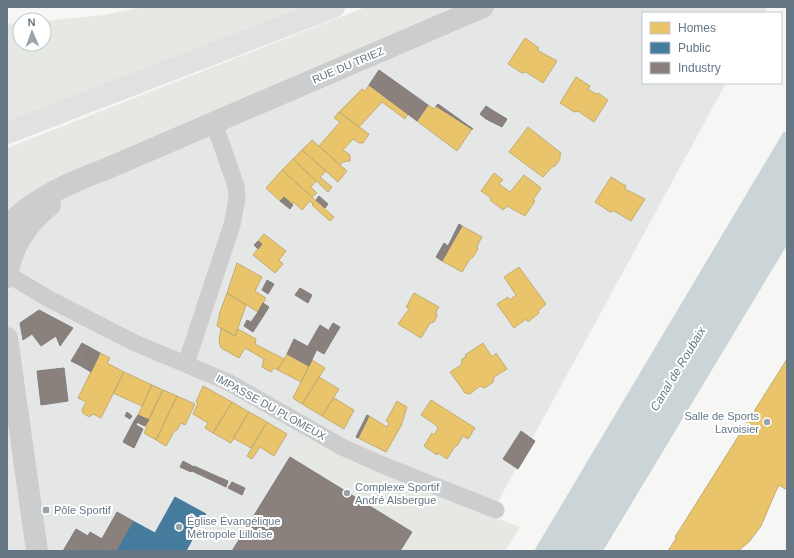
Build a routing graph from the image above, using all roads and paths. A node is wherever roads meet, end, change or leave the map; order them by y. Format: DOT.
graph roads {
  1 [pos="334,7"];
  2 [pos="483,7"];
  3 [pos="214,123"];
  4 [pos="7,132"];
  5 [pos="106,169"];
  6 [pos="7,226"];
  7 [pos="7,274"];
  8 [pos="7,277"];
  9 [pos="7,338"];
  10 [pos="186,364"];
  11 [pos="7,406"];
  12 [pos="24,460"];
  13 [pos="496,510"];
  14 [pos="37,551"];
  1 -- 4 [label="highway"];
  2 -- 3 [label="street, RUE DU TRIEZ"];
  3 -- 5 [label="street, RUE DU TRIEZ"];
  3 -- 10 [label="street"];
  5 -- 6 [label="street, RUE DU TRIEZ"];
  5 -- 7 [label="street"];
  7 -- 8 [label="street"];
  7 -- 10 [label="street, IMPASSE DU PLOMEUX"];
  9 -- 12 [label="street"];
  10 -- 13 [label="street, IMPASSE DU PLOMEUX"];
  11 -- 12 [label="street"];
  12 -- 14 [label="street"];
}
